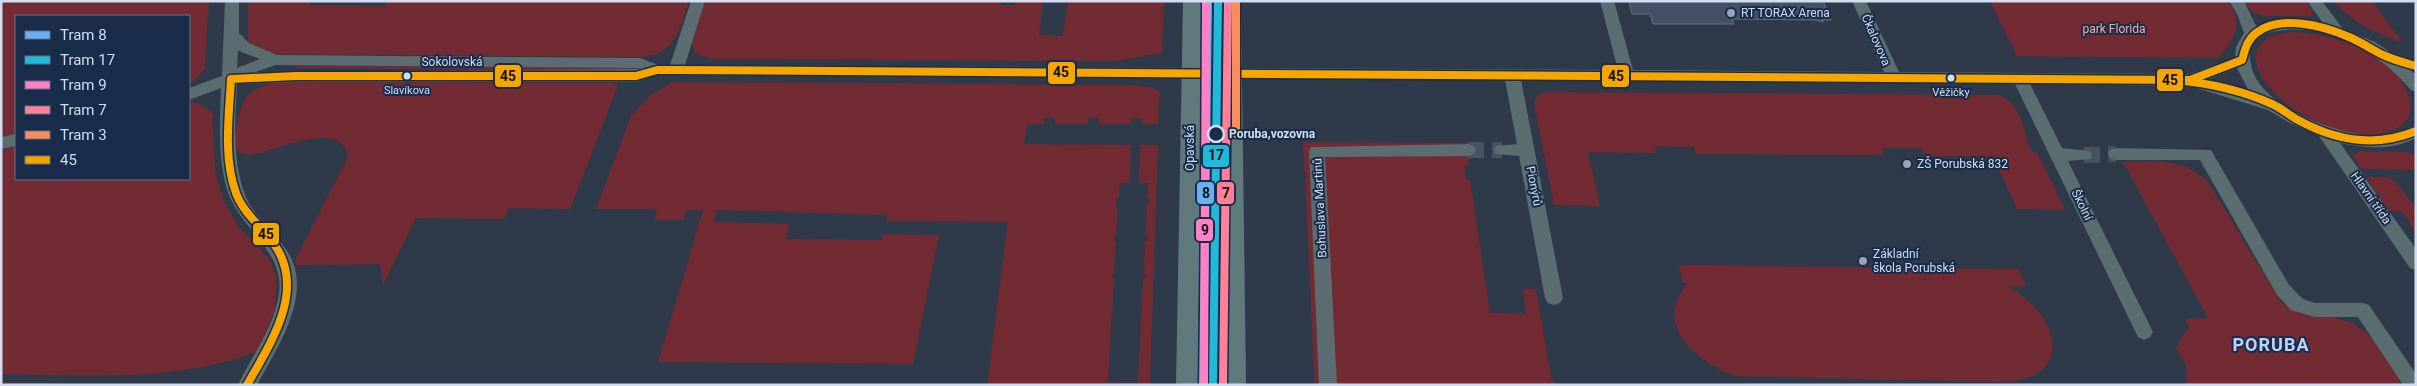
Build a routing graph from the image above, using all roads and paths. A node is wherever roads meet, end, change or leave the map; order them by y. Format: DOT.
graph roads {
  1 [pos="232,1"];
  2 [pos="698,1"];
  3 [pos="1192,1"];
  4 [pos="1232,1"];
  5 [pos="1607,1"];
  6 [pos="1859,1"];
  7 [pos="2236,1"];
  8 [pos="2314,1"];
  9 [pos="2338,32"];
  10 [pos="2252,34"];
  11 [pos="232,35"];
  12 [pos="2387,57"];
  13 [pos="276,60"];
  14 [pos="2242,60"];
  15 [pos="2416,66"];
  16 [pos="657,70"];
  17 [pos="676,70"];
  18 [pos="1199,72"];
  19 [pos="1233,72"];
  20 [pos="1512,75"];
  21 [pos="1627,76"];
  22 [pos="1894,78"];
  23 [pos="231,79"];
  24 [pos="2020,79"];
  25 [pos="2190,80"];
  26 [pos="2416,86"];
  27 [pos="190,94"];
  28 [pos="2275,106"];
  29 [pos="2416,131"];
  30 [pos="2325,133"];
  31 [pos="15,140"];
  32 [pos="1,144"];
  33 [pos="1468,150"];
  34 [pos="1502,150"];
  35 [pos="1527,150"];
  36 [pos="2057,154"];
  37 [pos="2084,154"];
  38 [pos="2116,154"];
  39 [pos="2416,262"];
  40 [pos="1554,298"];
  41 [pos="2144,332"];
  42 [pos="247,385"];
  43 [pos="1187,385"];
  44 [pos="1235,385"];
  45 [pos="1328,385"];
  46 [pos="2413,385"];
  1 -- 11 [label="street"];
  2 -- 17 [label="street"];
  3 -- 18 [label="main road, Opavská"];
  4 -- 19 [label="main road"];
  5 -- 21 [label="street"];
  6 -- 22 [label="street, Čkalovova"];
  7 -- 10 [label="street"];
  8 -- 9 [label="street"];
  9 -- 10 [label="street"];
  9 -- 12 [label="street"];
  10 -- 14 [label="street"];
  11 -- 13 [label="street, Sokolovská"];
  11 -- 23 [label="street"];
  12 -- 15 [label="street"];
  12 -- 26 [label="street"];
  13 -- 16 [label="street, Sokolovská"];
  13 -- 23 [label="street, Sokolovská"];
  14 -- 25 [label="street"];
  14 -- 28 [label="street"];
  16 -- 17 [label="street, Sokolovská"];
  16 -- 23 [label="street, Sokolovská"];
  17 -- 18 [label="street, Sokolovská"];
  18 -- 19 [label="street, Sokolovská"];
  18 -- 43 [label="main road, Opavská"];
  19 -- 20 [label="street, Sokolovská"];
  19 -- 44 [label="main road"];
  20 -- 21 [label="street, Sokolovská"];
  20 -- 35 [label="street, Pionýrů"];
  21 -- 22 [label="street, Sokolovská"];
  22 -- 24 [label="street, Sokolovská"];
  23 -- 27 [label="street"];
  23 -- 42 [label="street"];
  24 -- 25 [label="street, Sokolovská"];
  24 -- 36 [label="street, Školní"];
  25 -- 28 [label="street"];
  28 -- 30 [label="street"];
  29 -- 30 [label="street"];
  30 -- 39 [label="street, Hlavní třída"];
  31 -- 32 [label="street"];
  33 -- 45 [label="street, Bohuslava Martinů"];
  34 -- 35 [label="street"];
  35 -- 40 [label="street, Pionýrů"];
  36 -- 37 [label="street"];
  36 -- 41 [label="street, Školní"];
  38 -- 46 [label="street"];
}
